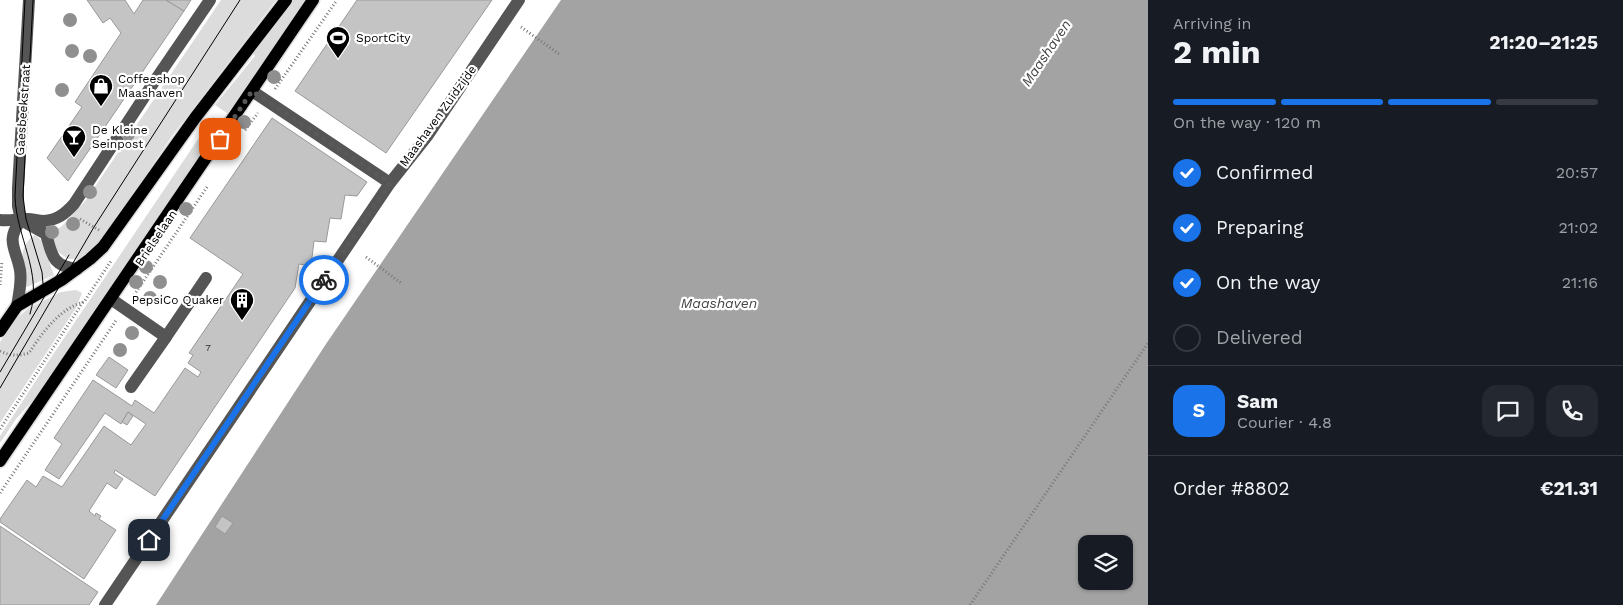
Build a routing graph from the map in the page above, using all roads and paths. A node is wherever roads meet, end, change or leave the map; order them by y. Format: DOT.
graph roads {
  1 [pos="29,0"];
  2 [pos="210,0"];
  3 [pos="286,0"];
  4 [pos="313,0"];
  5 [pos="337,0"];
  6 [pos="519,0"];
  7 [pos="521,27"];
  8 [pos="558,54"];
  9 [pos="252,91"];
  10 [pos="266,101"];
  11 [pos="244,131"];
  12 [pos="211,180"];
  13 [pos="390,183"];
  14 [pos="0,220"];
  15 [pos="21,220"];
  16 [pos="366,257"];
  17 [pos="78,269"];
  18 [pos="206,278"];
  19 [pos="401,283"];
  20 [pos="111,300"];
  21 [pos="84,302"];
  22 [pos="17,306"];
  23 [pos="124,309"];
  24 [pos="0,331"];
  25 [pos="166,337"];
  26 [pos="1148,343"];
  27 [pos="131,387"];
  28 [pos="0,429"];
  29 [pos="0,461"];
  30 [pos="0,493"];
  31 [pos="105,605"];
  32 [pos="970,605"];
  1 -- 15 [label="street, Gaesbeekstraat"];
  2 -- 15 [label="street"];
  3 -- 17 [label="main road"];
  4 -- 9 [label="main road, Brielselaan"];
  5 -- 10 [label="path"];
  6 -- 13 [label="street, Maashaven Zuidzijde"];
  7 -- 8 [label="path"];
  9 -- 10 [label="street"];
  9 -- 20 [label="main road, Brielselaan"];
  10 -- 11 [label="path"];
  10 -- 13 [label="street"];
  12 -- 23 [label="path, Brielselaan"];
  13 -- 31 [label="street, Maashaven Zuidzijde"];
  14 -- 15 [label="street"];
  15 -- 17 [label="street"];
  15 -- 22 [label="street, Gaesbeekstraat"];
  16 -- 19 [label="path"];
  17 -- 22 [label="main road"];
  18 -- 25 [label="street"];
  20 -- 23 [label="street"];
  20 -- 29 [label="main road, Brielselaan"];
  21 -- 28 [label="path"];
  22 -- 24 [label="main road"];
  23 -- 25 [label="street"];
  23 -- 30 [label="path, Brielselaan"];
  25 -- 27 [label="street"];
  26 -- 32 [label="path"];
}
